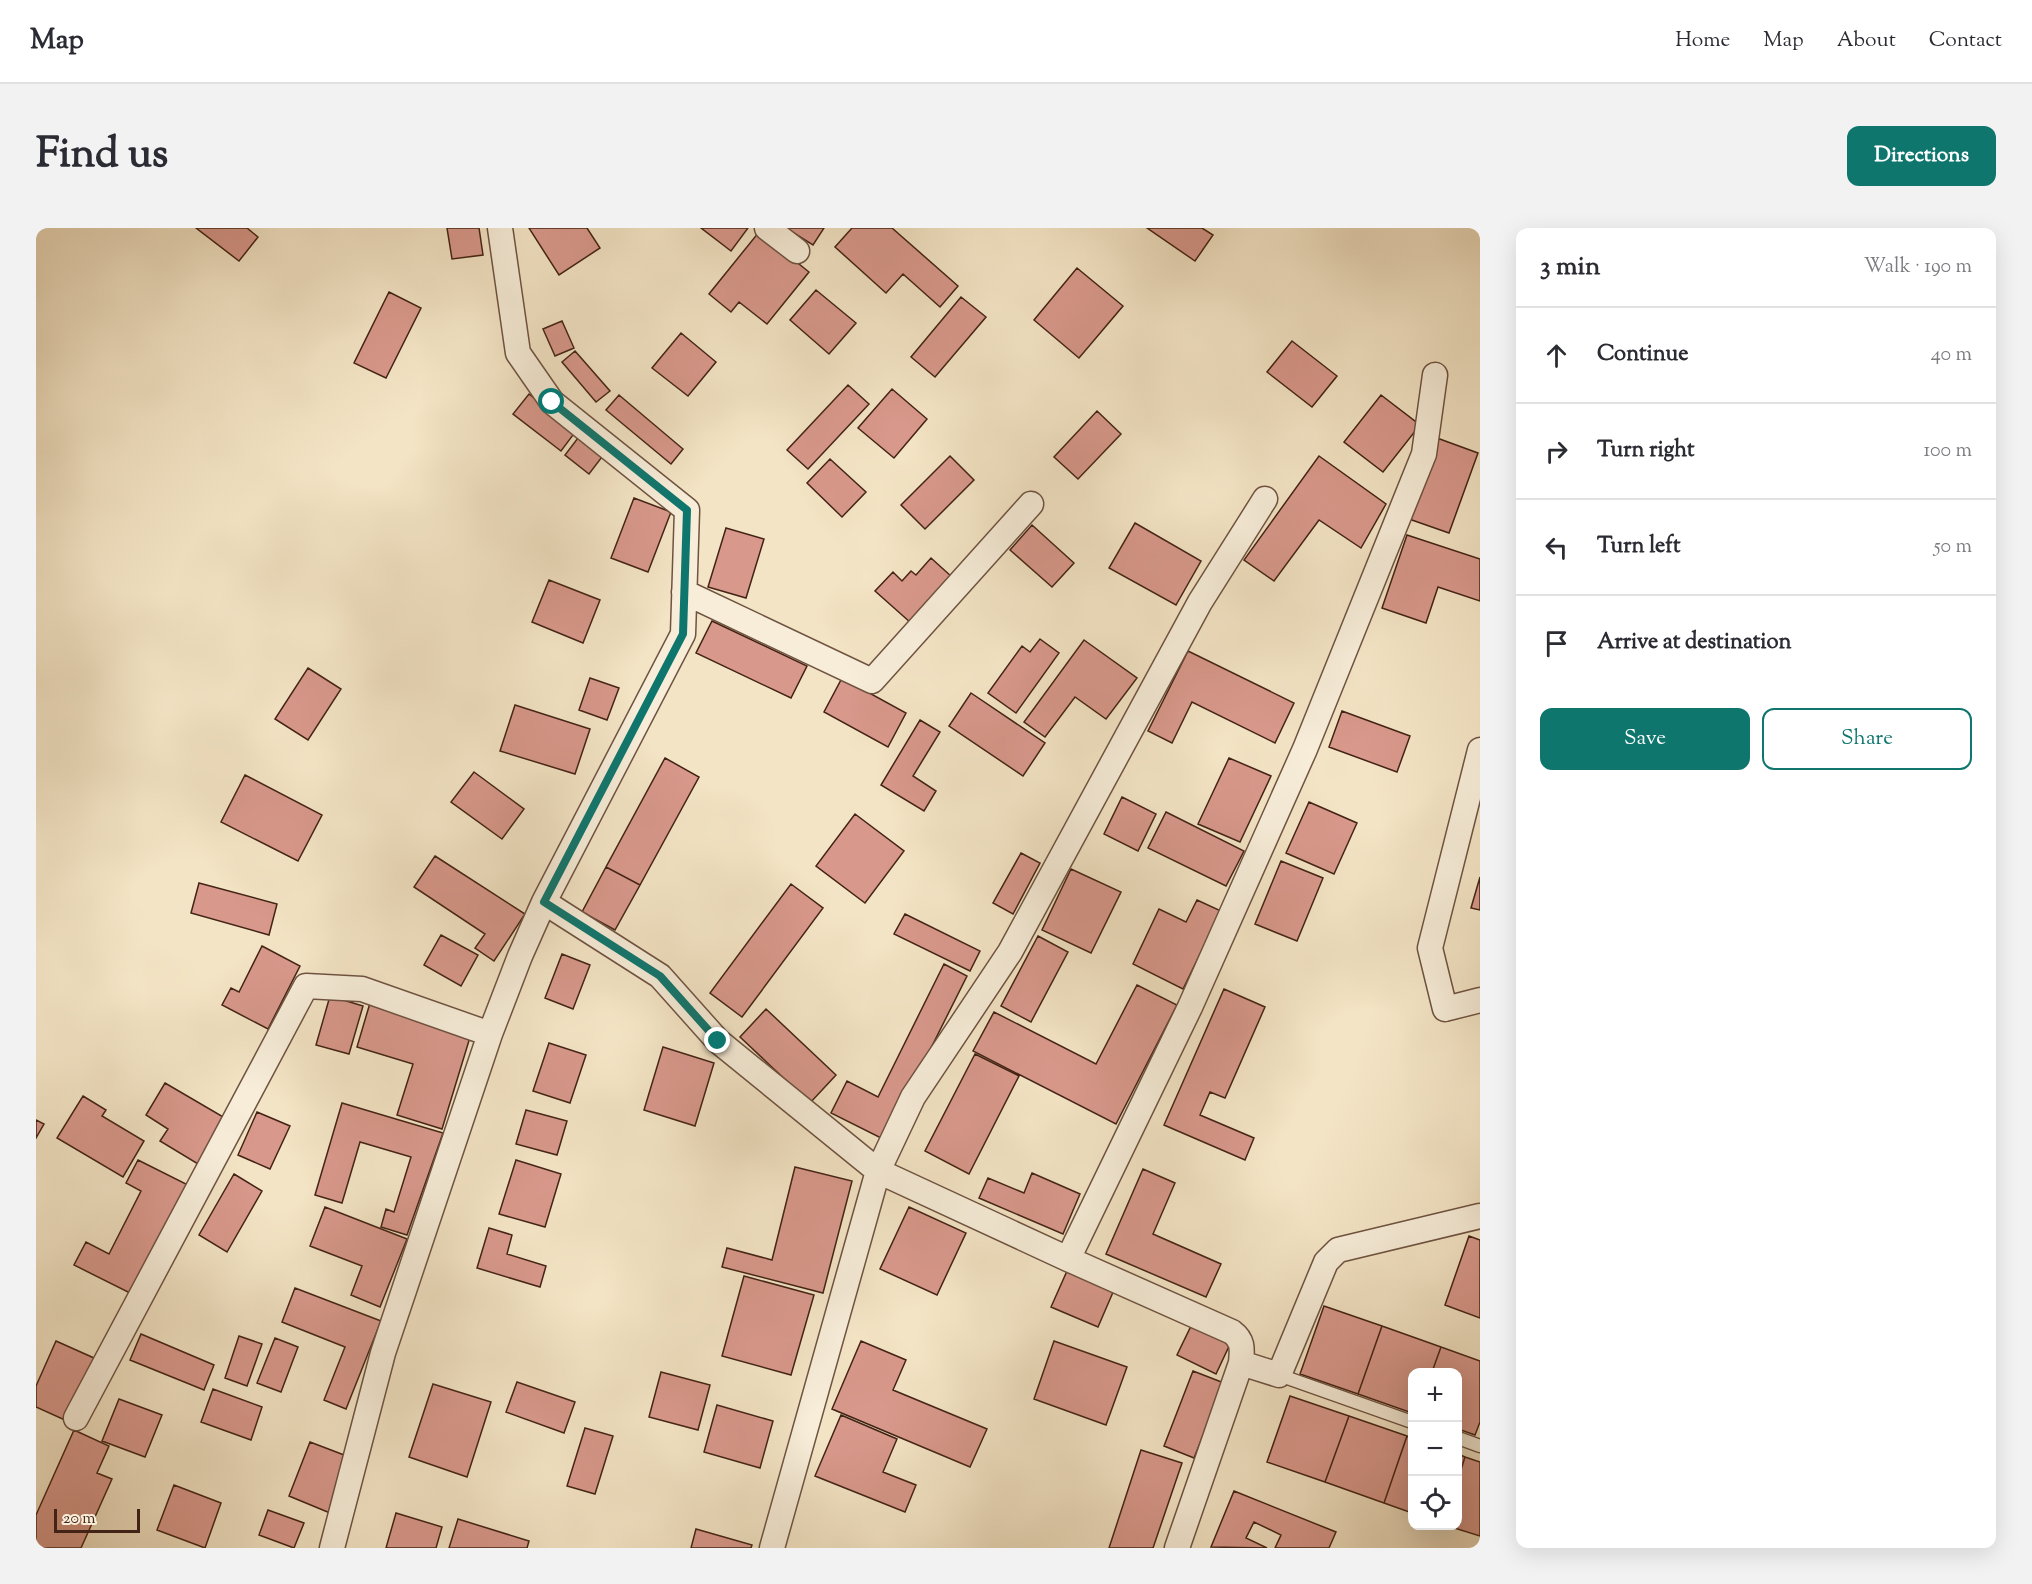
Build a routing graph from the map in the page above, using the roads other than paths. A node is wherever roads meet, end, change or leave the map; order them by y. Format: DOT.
graph roads {
  1 [pos="500,228"];
  2 [pos="767,228"];
  3 [pos="797,251"];
  4 [pos="1435,375"];
  5 [pos="1265,499"];
  6 [pos="1031,504"];
  7 [pos="684,592"];
  8 [pos="1480,750"];
  9 [pos="544,902"];
  10 [pos="1480,1000"];
  11 [pos="490,1034"];
  12 [pos="878,1171"];
  13 [pos="1480,1216"];
  14 [pos="1068,1259"];
  15 [pos="1241,1363"];
  16 [pos="1279,1376"];
  17 [pos="76,1418"];
  18 [pos="1408,1420"];
  19 [pos="1462,1439"];
  20 [pos="1480,1446"];
  21 [pos="332,1548"];
  22 [pos="772,1548"];
  23 [pos="1177,1548"];
  1 -- 7 [label="street"];
  2 -- 3 [label="street"];
  4 -- 14 [label="street"];
  5 -- 12 [label="street"];
  6 -- 7 [label="street"];
  7 -- 9 [label="street"];
  8 -- 10 [label="street"];
  9 -- 11 [label="street"];
  9 -- 12 [label="street"];
  11 -- 17 [label="street"];
  11 -- 21 [label="street"];
  12 -- 14 [label="street"];
  12 -- 22 [label="street"];
  13 -- 16 [label="street"];
  14 -- 15 [label="street"];
  15 -- 16 [label="street"];
  15 -- 23 [label="street"];
  16 -- 18 [label="lane"];
  19 -- 20 [label="lane"];
}
